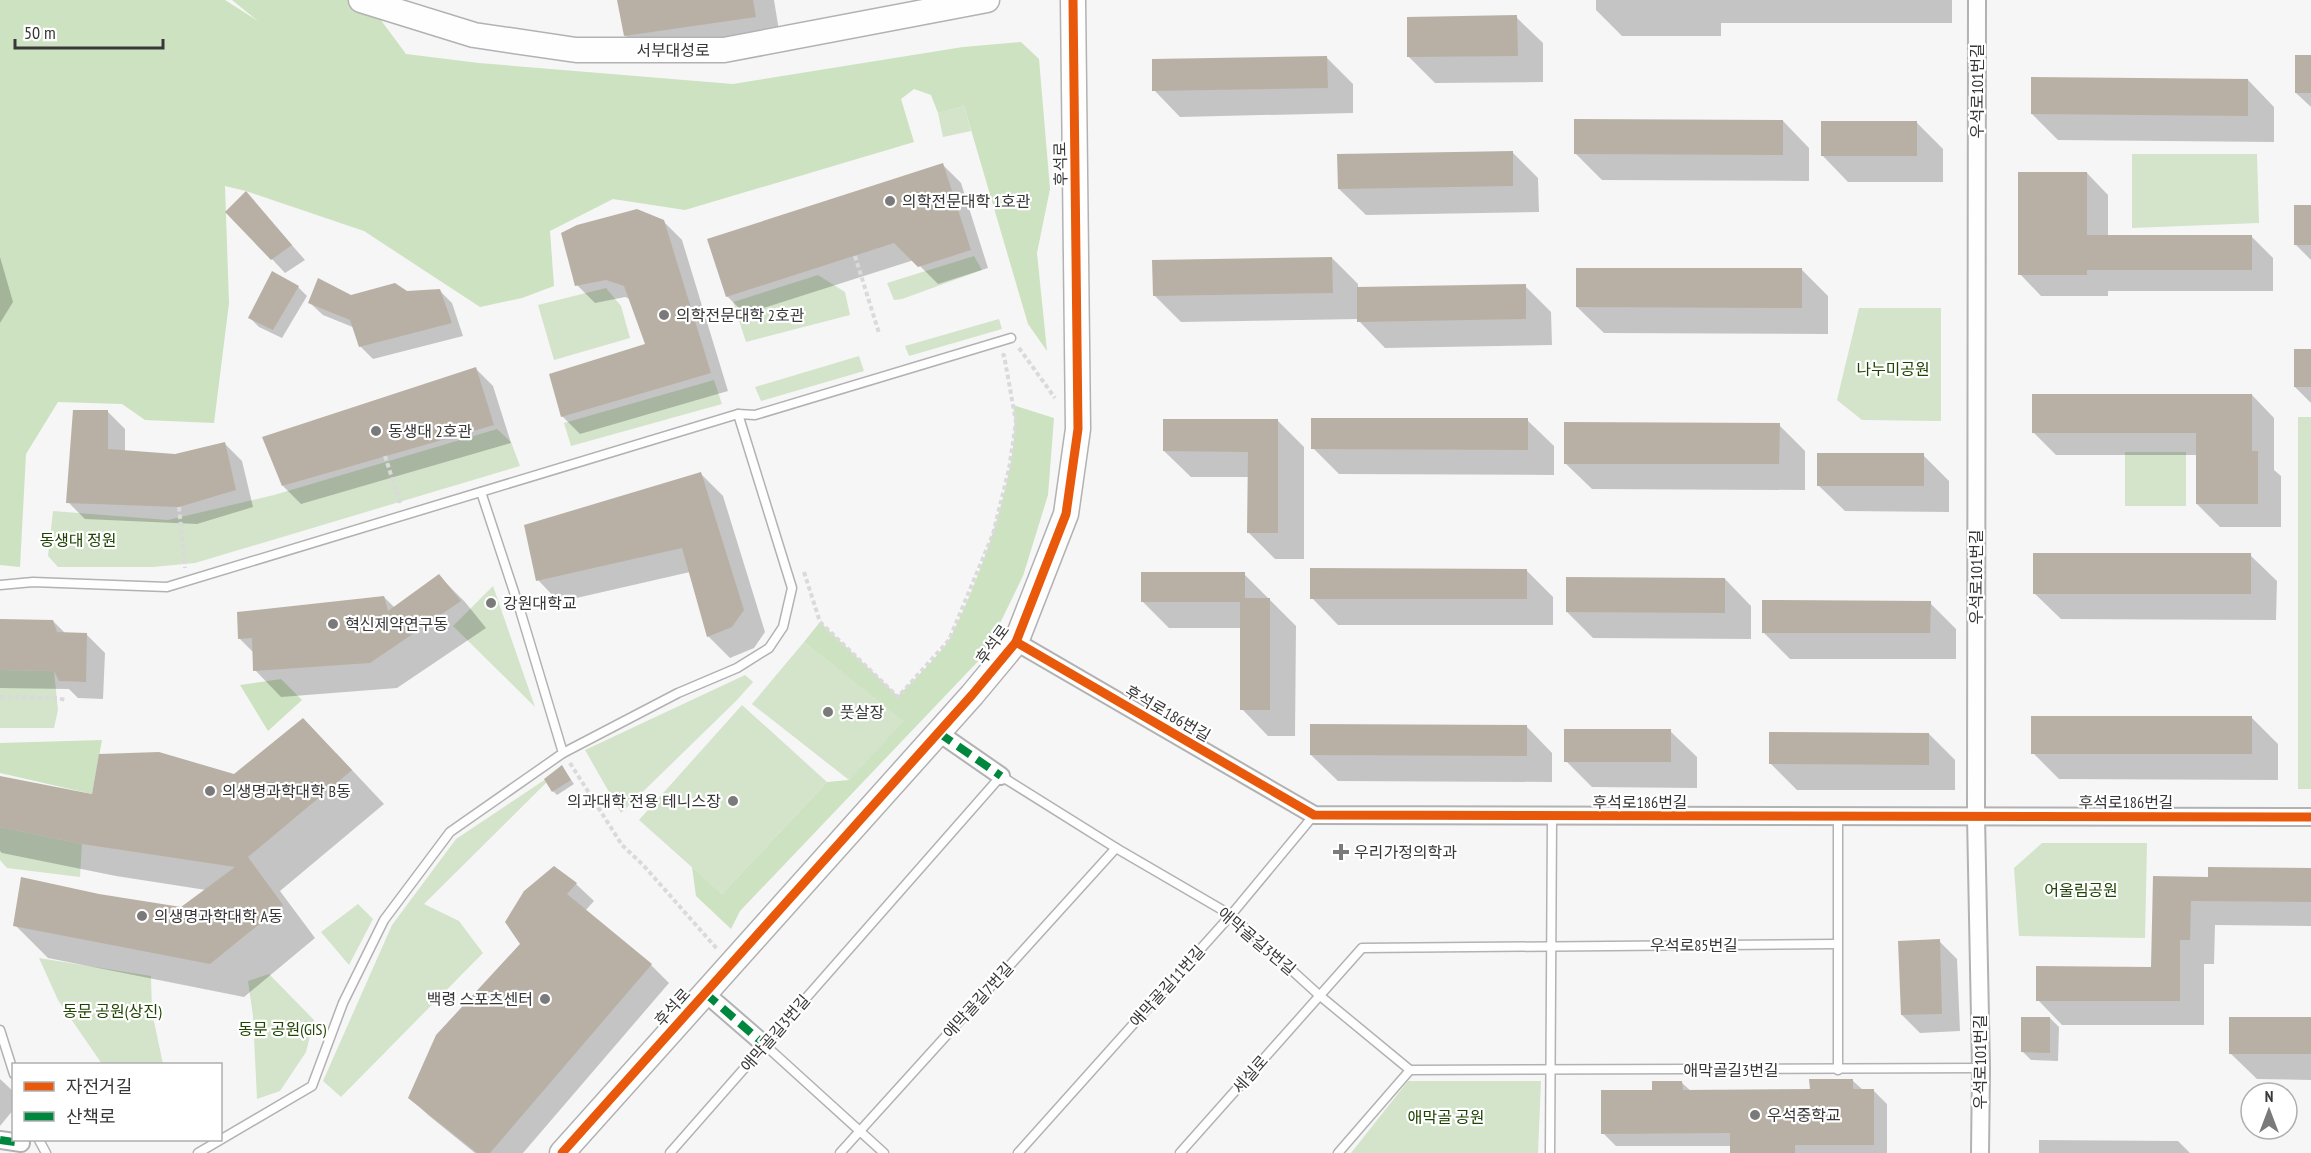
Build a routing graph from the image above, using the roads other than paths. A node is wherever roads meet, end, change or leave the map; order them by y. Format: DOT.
graph roads {
  1 [pos="361,0"];
  2 [pos="987,0"];
  3 [pos="1073,0"];
  4 [pos="1977,0"];
  5 [pos="1011,338"];
  6 [pos="738,414"];
  7 [pos="481,492"];
  8 [pos="0,585"];
  9 [pos="1016,642"];
  10 [pos="939,733"];
  11 [pos="563,753"];
  12 [pos="1001,776"];
  13 [pos="1314,815"];
  14 [pos="1838,816"];
  15 [pos="1552,817"];
  16 [pos="1976,817"];
  17 [pos="2311,817"];
  18 [pos="1116,848"];
  19 [pos="1231,915"];
  20 [pos="1837,944"];
  21 [pos="1550,946"];
  22 [pos="705,993"];
  23 [pos="1319,995"];
  24 [pos="0,1030"];
  25 [pos="765,1045"];
  26 [pos="12,1068"];
  27 [pos="1980,1068"];
  28 [pos="1410,1070"];
  29 [pos="1550,1070"];
  30 [pos="1838,1070"];
  31 [pos="860,1131"];
  32 [pos="222,1139"];
  33 [pos="0,1140"];
  34 [pos="218,1141"];
  35 [pos="21,1145"];
  36 [pos="198,1153"];
  37 [pos="562,1153"];
  38 [pos="670,1153"];
  39 [pos="840,1153"];
  40 [pos="884,1153"];
  41 [pos="1018,1153"];
  42 [pos="1180,1153"];
  43 [pos="1338,1153"];
  44 [pos="1550,1153"];
  45 [pos="1980,1153"];
  1 -- 2 [label="street, 서부대성로"];
  3 -- 9 [label="street, 후석로"];
  4 -- 16 [label="street, 우석로101번길"];
  5 -- 6 [label="lane"];
  6 -- 7 [label="lane"];
  6 -- 11 [label="lane"];
  7 -- 8 [label="lane"];
  7 -- 11 [label="lane"];
  9 -- 10 [label="street, 후석로"];
  9 -- 13 [label="street, 후석로186번길"];
  10 -- 12 [label="street"];
  10 -- 22 [label="street, 후석로"];
  11 -- 32 [label="lane"];
  12 -- 18 [label="lane, 애막골길3번길"];
  12 -- 25 [label="lane, 애막골길3번길"];
  13 -- 15 [label="street, 후석로186번길"];
  13 -- 19 [label="lane, 애막골길11번길"];
  14 -- 15 [label="street, 후석로186번길"];
  14 -- 16 [label="street, 후석로186번길"];
  14 -- 20 [label="lane"];
  15 -- 21 [label="lane"];
  16 -- 17 [label="street, 후석로186번길"];
  16 -- 27 [label="street, 우석로101번길"];
  18 -- 19 [label="lane, 애막골길3번길"];
  18 -- 31 [label="lane, 애막골길7번길"];
  19 -- 23 [label="lane, 애막골길3번길"];
  19 -- 41 [label="lane, 애막골길11번길"];
  20 -- 21 [label="lane, 우석로85번길"];
  20 -- 30 [label="lane"];
  21 -- 23 [label="lane, 우석로85번길"];
  21 -- 29 [label="lane"];
  22 -- 25 [label="street"];
  22 -- 37 [label="street, 후석로"];
  23 -- 28 [label="lane, 애막골길3번길"];
  23 -- 42 [label="lane, 세실로"];
  24 -- 26 [label="lane"];
  25 -- 31 [label="lane"];
  25 -- 38 [label="lane, 애막골길3번길"];
  27 -- 30 [label="lane, 애막골길3번길"];
  27 -- 45 [label="street, 우석로101번길"];
  28 -- 29 [label="lane, 애막골길3번길"];
  28 -- 43 [label="lane"];
  29 -- 30 [label="lane, 애막골길3번길"];
  29 -- 44 [label="lane"];
  31 -- 39 [label="lane, 애막골길7번길"];
  31 -- 40 [label="lane"];
  33 -- 35 [label="street"];
  34 -- 36 [label="lane"];
}
